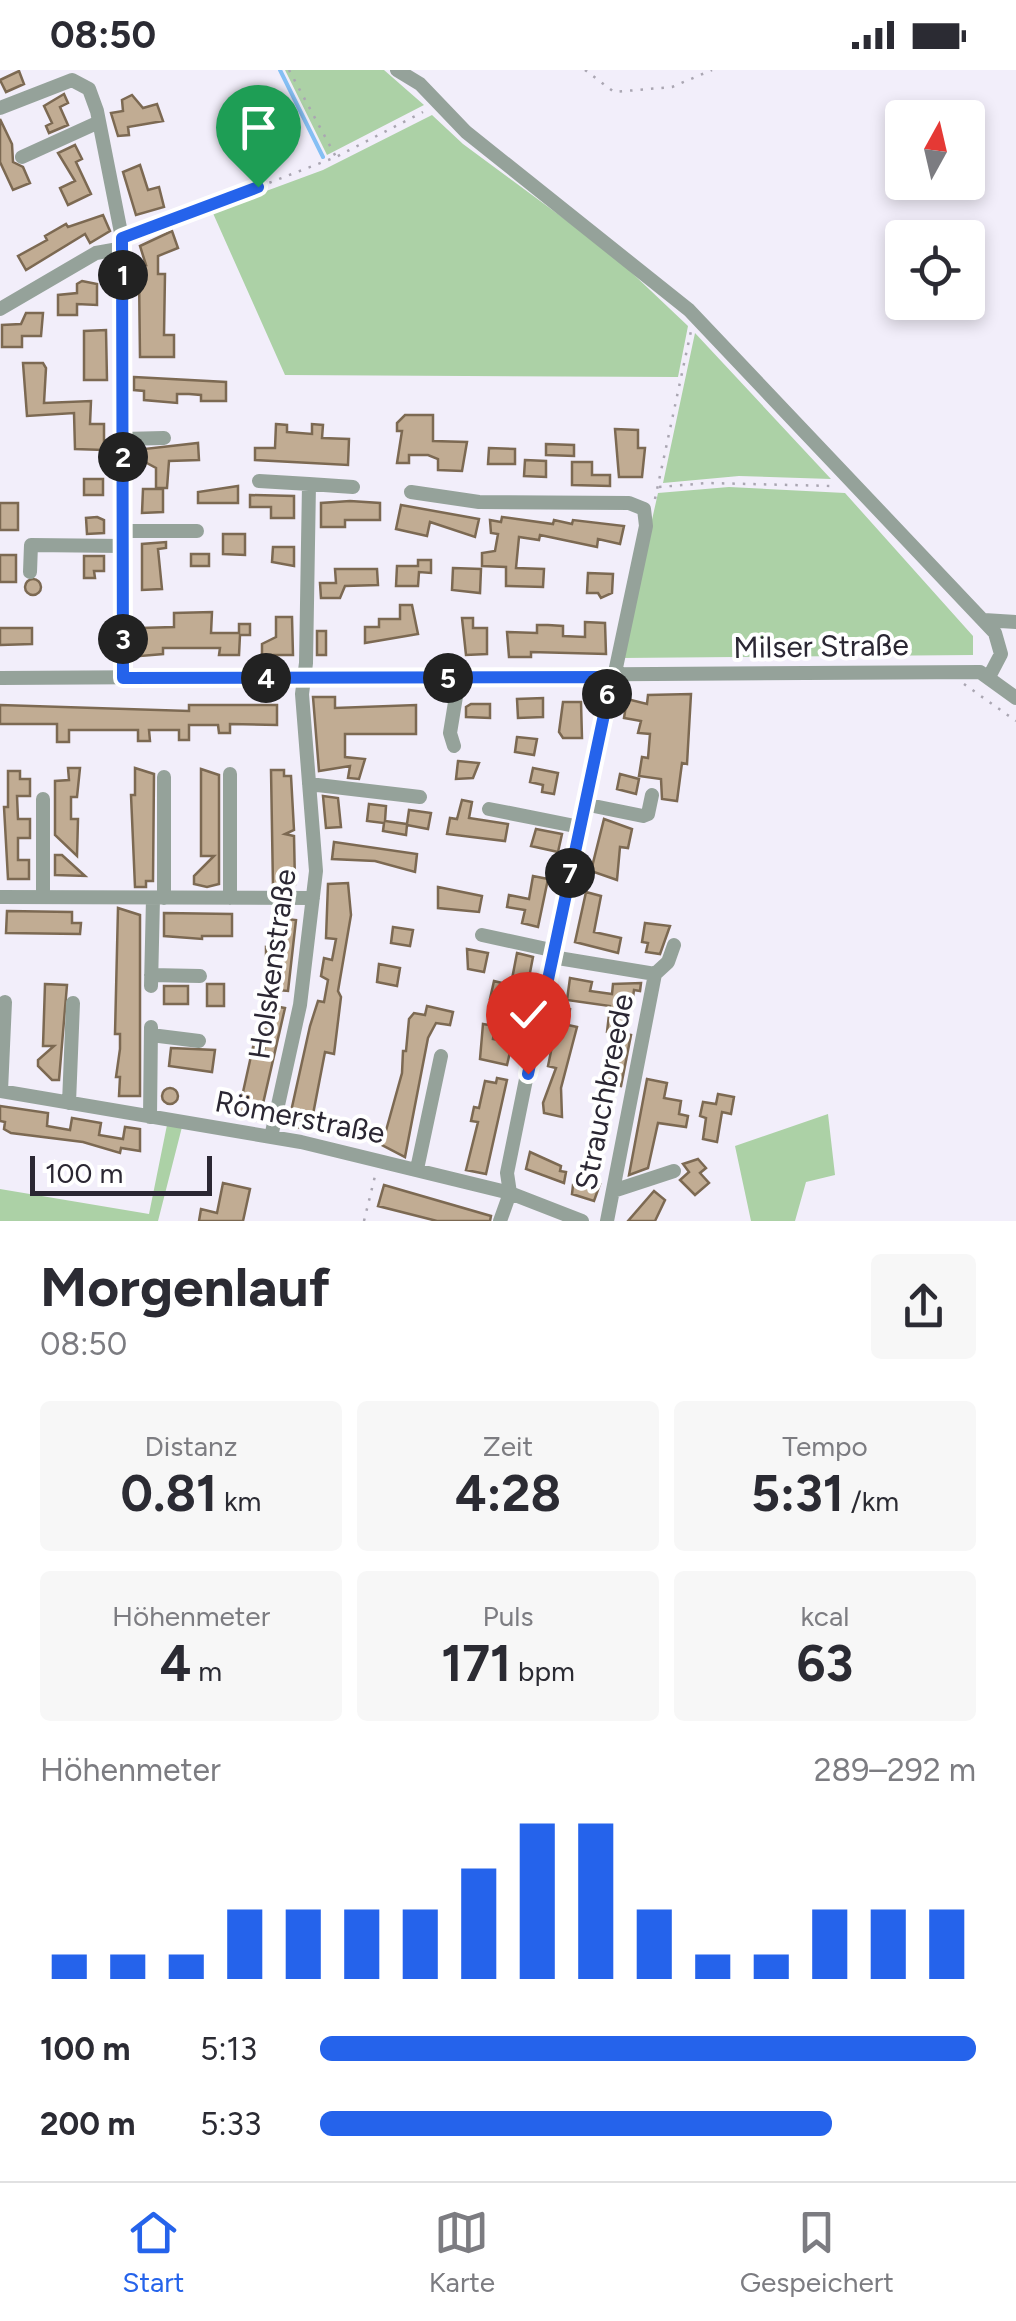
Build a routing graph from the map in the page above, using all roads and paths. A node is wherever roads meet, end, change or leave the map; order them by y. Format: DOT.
graph roads {
  1 [pos="289,70"];
  2 [pos="397,70"];
  3 [pos="585,70"];
  4 [pos="712,70"];
  5 [pos="0,108"];
  6 [pos="423,112"];
  7 [pos="99,122"];
  8 [pos="22,157"];
  9 [pos="336,157"];
  10 [pos="180,217"];
  11 [pos="123,243"];
  12 [pos="0,309"];
  13 [pos="691,331"];
  14 [pos="164,438"];
  15 [pos="123,439"];
  16 [pos="260,481"];
  17 [pos="308,484"];
  18 [pos="832,486"];
  19 [pos="353,487"];
  20 [pos="658,487"];
  21 [pos="411,492"];
  22 [pos="644,509"];
  23 [pos="197,531"];
  24 [pos="123,538"];
  25 [pos="30,572"];
  26 [pos="984,620"];
  27 [pos="1016,622"];
  28 [pos="964,672"];
  29 [pos="990,675"];
  30 [pos="615,677"];
  31 [pos="0,678"];
  32 [pos="123,678"];
  33 [pos="303,678"];
  34 [pos="459,678"];
  35 [pos="1016,698"];
  36 [pos="1016,721"];
  37 [pos="454,746"];
  38 [pos="230,774"];
  39 [pos="164,777"];
  40 [pos="308,784"];
  41 [pos="652,795"];
  42 [pos="420,797"];
  43 [pos="43,799"];
  44 [pos="584,804"];
  45 [pos="489,808"];
  46 [pos="580,827"];
  47 [pos="0,897"];
  48 [pos="42,897"];
  49 [pos="158,898"];
  50 [pos="230,898"];
  51 [pos="313,898"];
  52 [pos="482,935"];
  53 [pos="674,945"];
  54 [pos="554,954"];
  55 [pos="655,974"];
  56 [pos="200,976"];
  57 [pos="5,1002"];
  58 [pos="73,1003"];
  59 [pos="199,1041"];
  60 [pos="441,1056"];
  61 [pos="1,1091"];
  62 [pos="69,1102"];
  63 [pos="150,1117"];
  64 [pos="271,1137"];
  65 [pos="378,1160"];
  66 [pos="417,1169"];
  67 [pos="674,1172"];
  68 [pos="612,1191"];
  69 [pos="510,1192"];
  70 [pos="364,1221"];
  71 [pos="500,1221"];
  72 [pos="582,1221"];
  73 [pos="607,1221"];
  1 -- 9 [label="path"];
  2 -- 26 [label="street"];
  3 -- 4 [label="path"];
  5 -- 7 [label="street"];
  6 -- 9 [label="path"];
  7 -- 8 [label="street"];
  7 -- 11 [label="street"];
  9 -- 10 [label="path"];
  10 -- 11 [label="street"];
  11 -- 12 [label="street"];
  11 -- 15 [label="street"];
  13 -- 20 [label="path"];
  14 -- 15 [label="street"];
  15 -- 24 [label="street"];
  16 -- 17 [label="street"];
  17 -- 19 [label="street"];
  17 -- 33 [label="street, Holskenstraße"];
  18 -- 20 [label="path"];
  20 -- 22 [label="path"];
  21 -- 22 [label="street"];
  22 -- 30 [label="street"];
  23 -- 24 [label="street"];
  24 -- 25 [label="street"];
  24 -- 32 [label="street"];
  26 -- 27 [label="street"];
  26 -- 29 [label="street"];
  28 -- 29 [label="street, Milser Straße"];
  28 -- 30 [label="street, Milser Straße"];
  28 -- 36 [label="path"];
  29 -- 35 [label="street"];
  30 -- 34 [label="street, Milser Straße"];
  30 -- 44 [label="street"];
  31 -- 32 [label="street, Milser Straße"];
  32 -- 33 [label="street, Milser Straße"];
  33 -- 34 [label="street, Milser Straße"];
  33 -- 40 [label="street, Holskenstraße"];
  34 -- 37 [label="street"];
  38 -- 50 [label="street"];
  39 -- 49 [label="street"];
  40 -- 42 [label="street"];
  40 -- 51 [label="street, Holskenstraße"];
  41 -- 44 [label="street"];
  43 -- 48 [label="street"];
  44 -- 46 [label="street"];
  45 -- 46 [label="street"];
  46 -- 54 [label="street"];
  47 -- 48 [label="street"];
  48 -- 49 [label="street"];
  49 -- 50 [label="street"];
  49 -- 56 [label="street"];
  50 -- 51 [label="street"];
  51 -- 64 [label="street, Holskenstraße"];
  52 -- 54 [label="street"];
  53 -- 55 [label="street"];
  54 -- 55 [label="street"];
  54 -- 69 [label="street"];
  55 -- 68 [label="street, Strauchbreede"];
  57 -- 61 [label="street"];
  58 -- 62 [label="street"];
  59 -- 63 [label="street"];
  60 -- 66 [label="street"];
  61 -- 62 [label="street, Römerstraße"];
  62 -- 63 [label="street, Römerstraße"];
  63 -- 64 [label="street, Römerstraße"];
  64 -- 65 [label="street, Römerstraße"];
  65 -- 66 [label="street, Römerstraße"];
  65 -- 70 [label="path"];
  66 -- 69 [label="street, Römerstraße"];
  67 -- 68 [label="street"];
  68 -- 73 [label="street, Strauchbreede"];
  69 -- 71 [label="street"];
  69 -- 72 [label="street, Römerstraße"];
}
